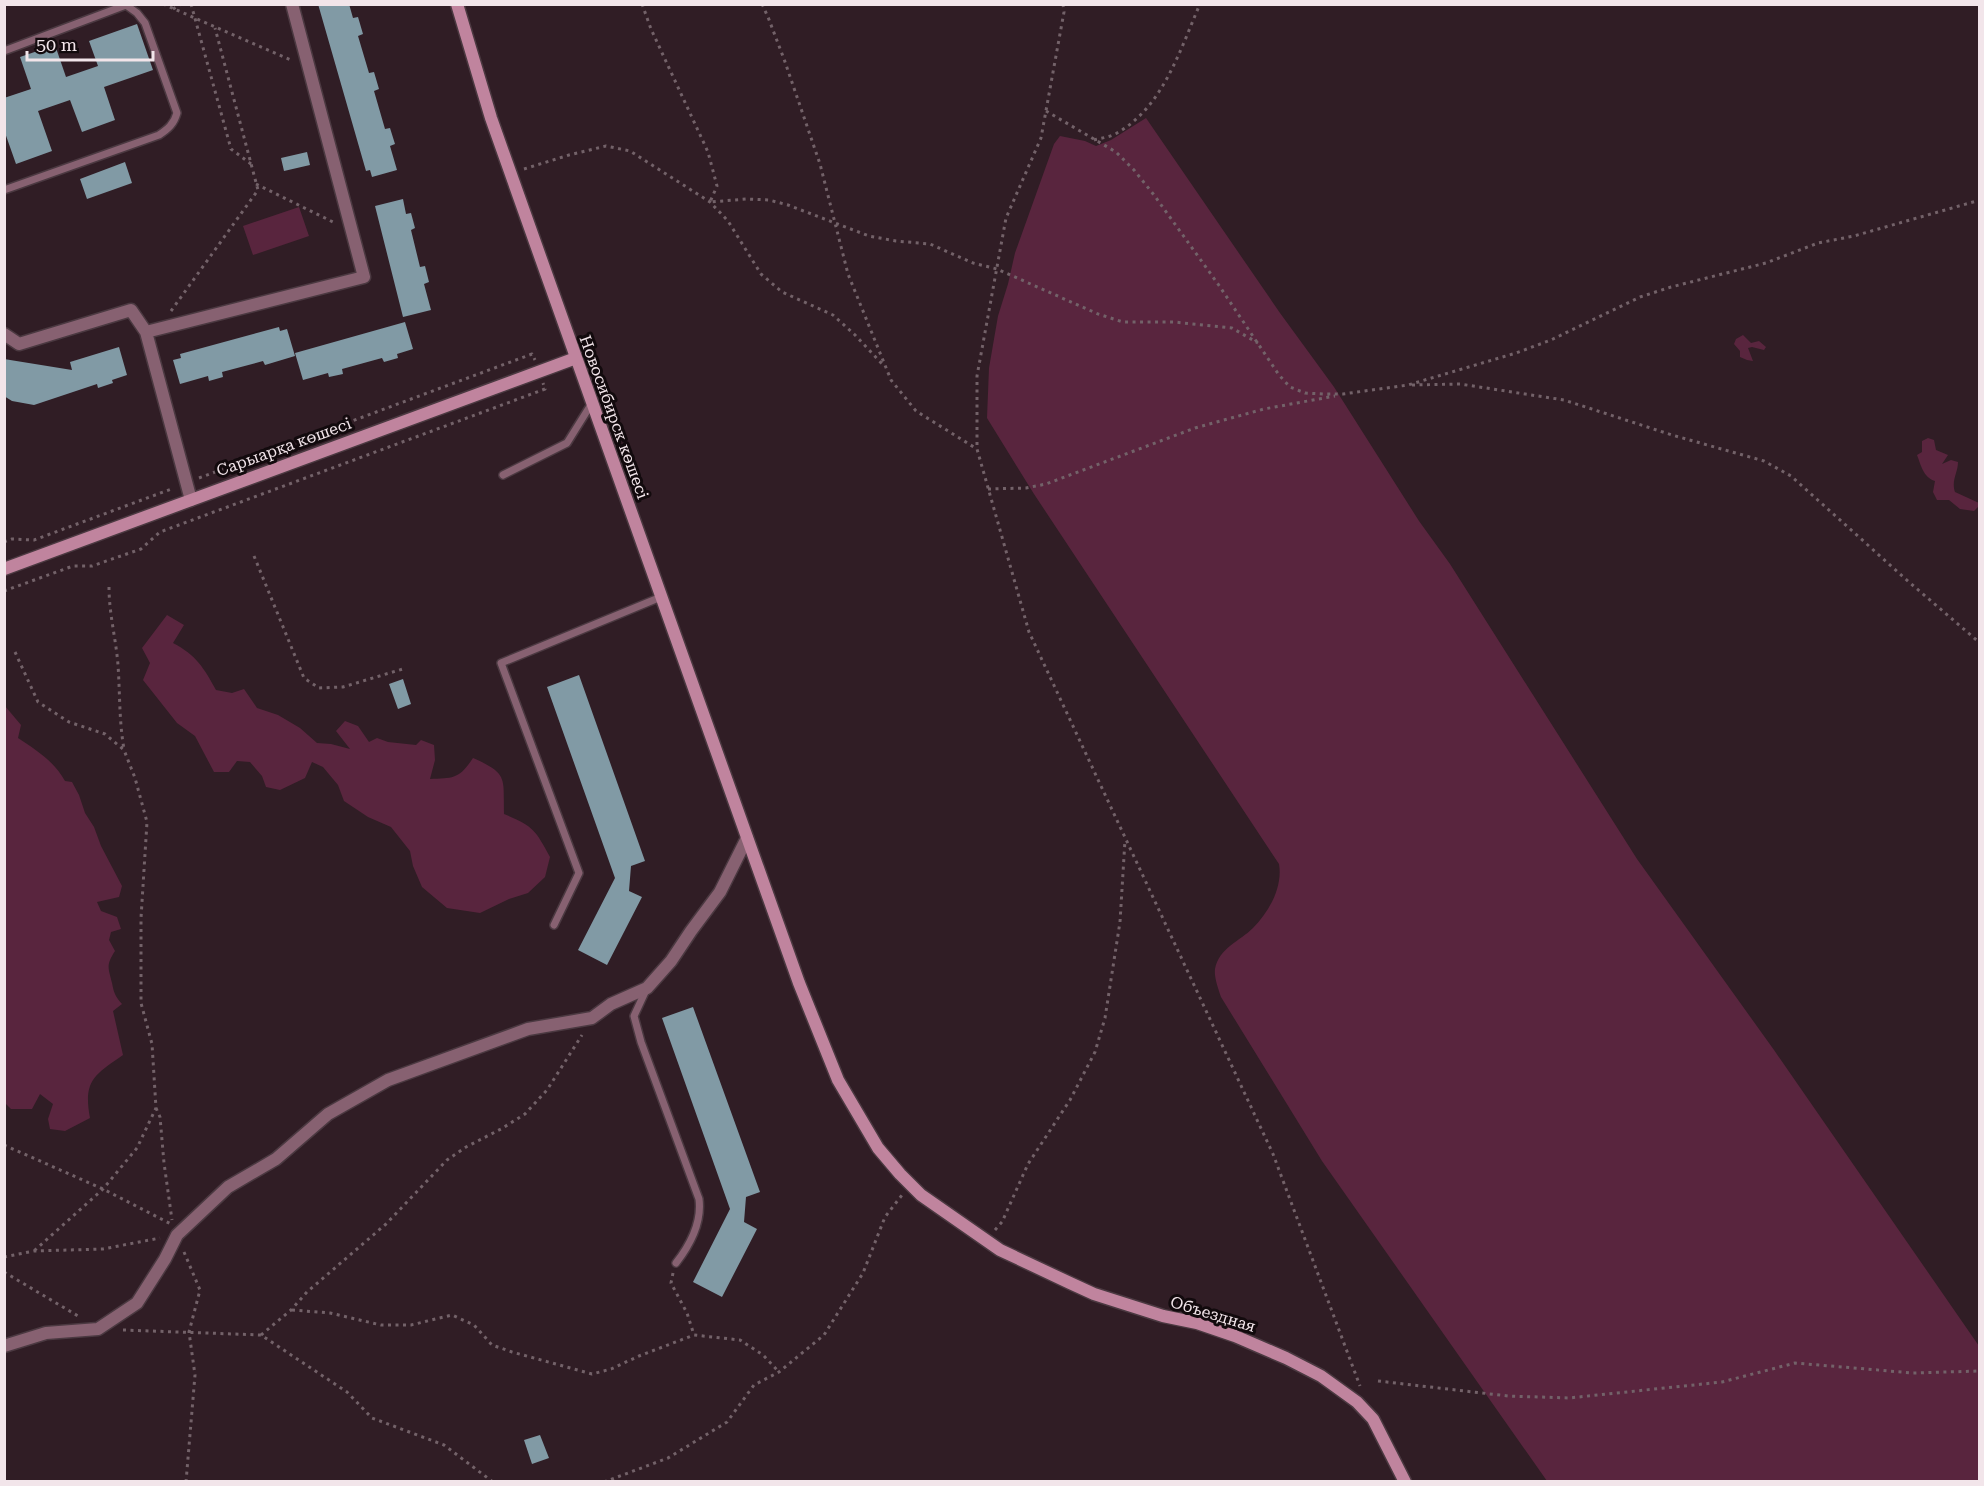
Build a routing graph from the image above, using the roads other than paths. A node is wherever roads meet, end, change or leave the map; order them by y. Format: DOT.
graph roads {
  1 [pos="292,4"];
  2 [pos="457,4"];
  3 [pos="4,51"];
  4 [pos="4,190"];
  5 [pos="152,331"];
  6 [pos="4,334"];
  7 [pos="576,358"];
  8 [pos="592,404"];
  9 [pos="504,475"];
  10 [pos="191,500"];
  11 [pos="4,569"];
  12 [pos="661,597"];
  13 [pos="747,838"];
  14 [pos="554,925"];
  15 [pos="646,988"];
  16 [pos="910,1184"];
  17 [pos="676,1263"];
  18 [pos="4,1346"];
  19 [pos="1405,1482"];
  1 -- 5 [label="street"];
  2 -- 7 [label="main road, Новосибирск көшесі"];
  3 -- 4 [label="lane"];
  5 -- 6 [label="street"];
  5 -- 10 [label="street"];
  7 -- 8 [label="main road, Новосибирск көшесі"];
  7 -- 10 [label="main road, Сарыарқа көшесі"];
  8 -- 9 [label="lane"];
  8 -- 12 [label="main road, Новосибирск көшесі"];
  10 -- 11 [label="main road, Сарыарқа көшесі"];
  12 -- 13 [label="main road, Новосибирск көшесі"];
  12 -- 14 [label="lane"];
  13 -- 15 [label="street"];
  13 -- 16 [label="main road, Новосибирск көшесі"];
  15 -- 17 [label="lane"];
  15 -- 18 [label="street"];
  16 -- 19 [label="main road, Объездная"];
}
